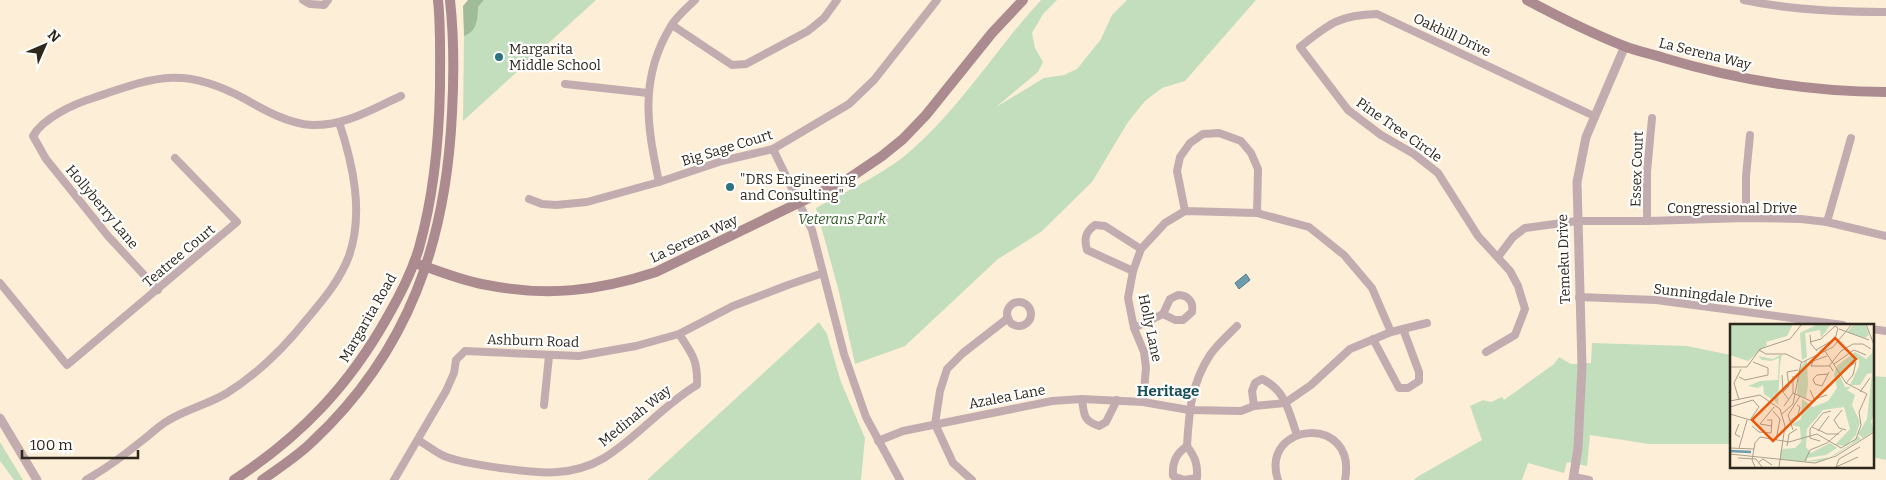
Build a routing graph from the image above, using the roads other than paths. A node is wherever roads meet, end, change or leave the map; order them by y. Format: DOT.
graph roads {
  1 [pos="303,0"];
  2 [pos="328,0"];
  3 [pos="438,0"];
  4 [pos="450,0"];
  5 [pos="695,0"];
  6 [pos="838,0"];
  7 [pos="937,0"];
  8 [pos="1023,0"];
  9 [pos="1527,0"];
  10 [pos="1744,0"];
  11 [pos="1886,12"];
  12 [pos="672,25"];
  13 [pos="1625,46"];
  14 [pos="1300,47"];
  15 [pos="564,84"];
  16 [pos="1886,92"];
  17 [pos="648,93"];
  18 [pos="401,96"];
  19 [pos="1594,116"];
  20 [pos="1652,118"];
  21 [pos="339,122"];
  22 [pos="1750,135"];
  23 [pos="1850,138"];
  24 [pos="773,149"];
  25 [pos="175,158"];
  26 [pos="659,182"];
  27 [pos="529,199"];
  28 [pos="798,204"];
  29 [pos="1185,211"];
  30 [pos="1257,213"];
  31 [pos="1746,218"];
  32 [pos="1577,221"];
  33 [pos="1647,221"];
  34 [pos="1827,222"];
  35 [pos="1886,236"];
  36 [pos="1141,249"];
  37 [pos="1498,257"];
  38 [pos="414,263"];
  39 [pos="427,267"];
  40 [pos="1133,271"];
  41 [pos="823,273"];
  42 [pos="0,283"];
  43 [pos="158,290"];
  44 [pos="1579,297"];
  45 [pos="1163,314"];
  46 [pos="1008,318"];
  47 [pos="1427,323"];
  48 [pos="1836,324"];
  49 [pos="1237,326"];
  50 [pos="1134,328"];
  51 [pos="1403,329"];
  52 [pos="1392,332"];
  53 [pos="678,334"];
  54 [pos="1373,339"];
  55 [pos="1486,352"];
  56 [pos="549,356"];
  57 [pos="1082,399"];
  58 [pos="1117,400"];
  59 [pos="1143,402"];
  60 [pos="1285,403"];
  61 [pos="544,406"];
  62 [pos="1254,406"];
  63 [pos="1189,410"];
  64 [pos="0,418"];
  65 [pos="935,424"];
  66 [pos="1297,435"];
  67 [pos="418,440"];
  68 [pos="878,441"];
  69 [pos="1187,446"];
  70 [pos="1574,478"];
  71 [pos="1198,479"];
  72 [pos="37,480"];
  73 [pos="86,480"];
  74 [pos="234,480"];
  75 [pos="262,480"];
  76 [pos="394,480"];
  77 [pos="900,480"];
  78 [pos="972,480"];
  79 [pos="1278,480"];
  80 [pos="1345,480"];
  81 [pos="1589,480"];
  1 -- 2 [label="street"];
  3 -- 38 [label="main road, Margarita Road"];
  4 -- 39 [label="main road"];
  5 -- 12 [label="street"];
  6 -- 12 [label="street"];
  7 -- 24 [label="street, Big Sage Court"];
  8 -- 28 [label="main road, La Serena Way"];
  9 -- 13 [label="main road, La Serena Way"];
  10 -- 11 [label="street"];
  12 -- 17 [label="street"];
  13 -- 16 [label="main road, La Serena Way"];
  13 -- 19 [label="street, Temeku Drive"];
  14 -- 19 [label="street, Oakhill Drive"];
  14 -- 37 [label="street, Pine Tree Circle"];
  15 -- 17 [label="street"];
  17 -- 26 [label="street"];
  18 -- 21 [label="street"];
  19 -- 32 [label="street, Temeku Drive"];
  20 -- 33 [label="street, Essex Court"];
  21 -- 43 [label="street, Hollyberry Lane"];
  21 -- 73 [label="street"];
  22 -- 31 [label="street"];
  23 -- 34 [label="street"];
  24 -- 26 [label="street, Big Sage Court"];
  24 -- 28 [label="street"];
  25 -- 43 [label="street, Teatree Court"];
  26 -- 27 [label="street, Big Sage Court"];
  28 -- 39 [label="main road, La Serena Way"];
  28 -- 41 [label="street"];
  29 -- 30 [label="street"];
  29 -- 30 [label="street"];
  29 -- 36 [label="street, Holly Lane"];
  30 -- 52 [label="street"];
  31 -- 33 [label="street, Congressional Drive"];
  31 -- 34 [label="street, Congressional Drive"];
  32 -- 33 [label="street, Congressional Drive"];
  32 -- 37 [label="street, Congressional Drive"];
  32 -- 44 [label="street, Temeku Drive"];
  34 -- 35 [label="street, Congressional Drive"];
  36 -- 40 [label="street, Holly Lane"];
  36 -- 40 [label="street"];
  37 -- 55 [label="street, Pine Tree Circle"];
  38 -- 39 [label="main road, La Serena Way"];
  38 -- 74 [label="main road, Margarita Road"];
  39 -- 75 [label="main road"];
  40 -- 50 [label="street, Holly Lane"];
  41 -- 53 [label="street, Ashburn Road"];
  41 -- 68 [label="street"];
  42 -- 43 [label="street, Teatree Court"];
  44 -- 48 [label="street, Sunningdale Drive"];
  44 -- 70 [label="street, Temeku Drive"];
  45 -- 50 [label="street"];
  46 -- 65 [label="street"];
  47 -- 51 [label="street"];
  49 -- 63 [label="street"];
  50 -- 59 [label="street, Holly Lane"];
  51 -- 52 [label="street"];
  51 -- 54 [label="street"];
  52 -- 54 [label="street"];
  53 -- 56 [label="street, Ashburn Road"];
  53 -- 67 [label="street, Medinah Way"];
  54 -- 60 [label="street"];
  56 -- 61 [label="street"];
  56 -- 67 [label="street, Ashburn Road"];
  57 -- 58 [label="street, Azalea Lane"];
  57 -- 58 [label="street"];
  57 -- 65 [label="street, Azalea Lane"];
  58 -- 59 [label="street, Azalea Lane"];
  59 -- 63 [label="street"];
  60 -- 62 [label="street"];
  60 -- 62 [label="street"];
  60 -- 66 [label="street"];
  62 -- 63 [label="street"];
  63 -- 69 [label="street"];
  64 -- 72 [label="street"];
  65 -- 68 [label="street, Azalea Lane"];
  65 -- 78 [label="street"];
  66 -- 79 [label="street"];
  66 -- 80 [label="street"];
  67 -- 76 [label="street, Ashburn Road"];
  68 -- 77 [label="street"];
  69 -- 71 [label="street"];
  69 -- 71 [label="street"];
  70 -- 81 [label="street"];
}
